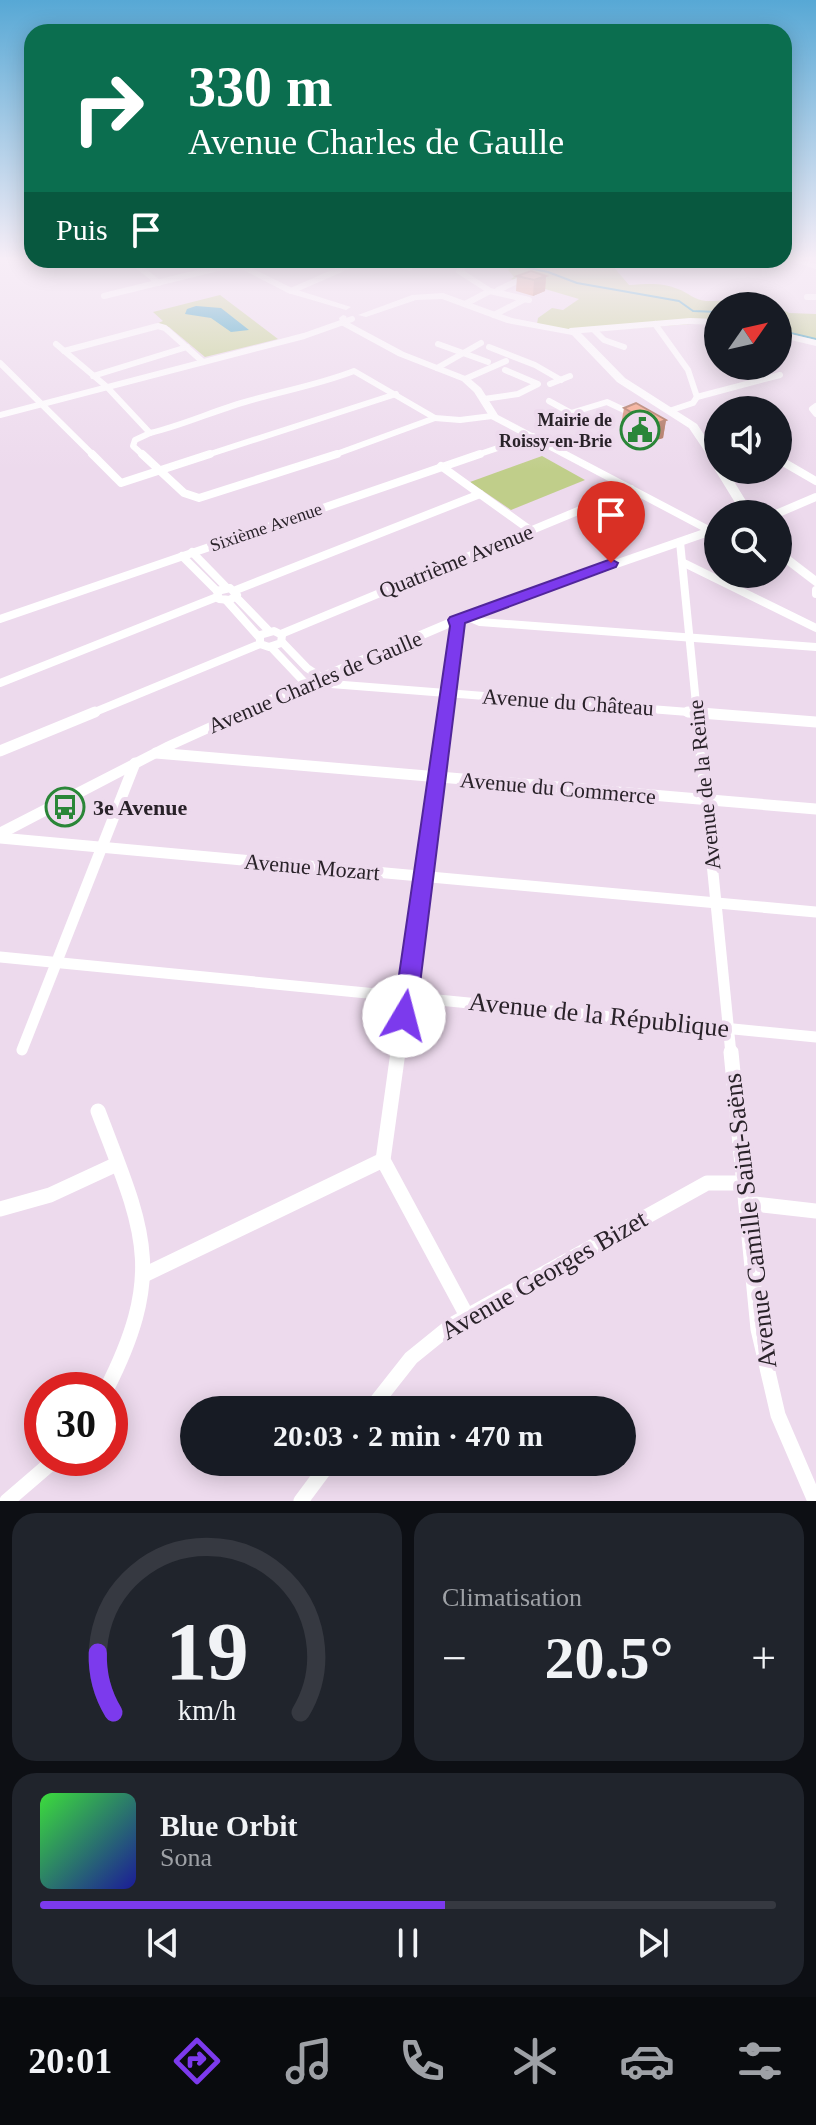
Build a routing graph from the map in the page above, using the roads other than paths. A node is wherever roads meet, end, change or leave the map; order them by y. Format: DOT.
graph roads {
  1 [pos="139,330"];
  2 [pos="167,330"];
  3 [pos="303,330"];
  4 [pos="370,330"];
  5 [pos="561,330"];
  6 [pos="603,330"];
  7 [pos="659,330"];
  8 [pos="595,331"];
  9 [pos="577,333"];
  10 [pos="792,337"];
  11 [pos="481,343"];
  12 [pos="816,343"];
  13 [pos="56,344"];
  14 [pos="438,344"];
  15 [pos="187,347"];
  16 [pos="489,347"];
  17 [pos="624,347"];
  18 [pos="64,351"];
  19 [pos="464,352"];
  20 [pos="510,359"];
  21 [pos="203,362"];
  22 [pos="488,362"];
  23 [pos="0,363"];
  24 [pos="437,368"];
  25 [pos="505,370"];
  26 [pos="93,376"];
  27 [pos="570,376"];
  28 [pos="465,379"];
  29 [pos="561,380"];
  30 [pos="761,380"];
  31 [pos="550,384"];
  32 [pos="107,387"];
  33 [pos="396,394"];
  34 [pos="697,397"];
  35 [pos="484,399"];
  36 [pos="549,401"];
  37 [pos="41,404"];
  38 [pos="816,406"];
  39 [pos="636,407"];
  40 [pos="669,411"];
  41 [pos="816,414"];
  42 [pos="0,415"];
  43 [pos="492,416"];
  44 [pos="435,418"];
  45 [pos="150,433"];
  46 [pos="533,436"];
  47 [pos="704,442"];
  48 [pos="441,466"];
  49 [pos="792,467"];
  50 [pos="159,472"];
  51 [pos="816,481"];
  52 [pos="631,489"];
  53 [pos="480,494"];
  54 [pos="816,497"];
  55 [pos="792,507"];
  56 [pos="691,521"];
  57 [pos="704,526"];
  58 [pos="530,530"];
  59 [pos="704,533"];
  60 [pos="683,541"];
  61 [pos="192,552"];
  62 [pos="182,556"];
  63 [pos="682,562"];
  64 [pos="792,563"];
  65 [pos="792,570"];
  66 [pos="816,583"];
  67 [pos="226,594"];
  68 [pos="461,618"];
  69 [pos="0,619"];
  70 [pos="816,628"];
  71 [pos="269,631"];
  72 [pos="689,637"];
  73 [pos="282,638"];
  74 [pos="259,640"];
  75 [pos="271,647"];
  76 [pos="816,647"];
  77 [pos="322,678"];
  78 [pos="0,683"];
  79 [pos="306,684"];
  80 [pos="449,694"];
  81 [pos="696,711"];
  82 [pos="816,722"];
  83 [pos="0,751"];
  84 [pos="156,753"];
  85 [pos="135,763"];
  86 [pos="437,778"];
  87 [pos="706,800"];
  88 [pos="816,809"];
  89 [pos="0,836"];
  90 [pos="103,849"];
  91 [pos="424,877"];
  92 [pos="717,904"];
  93 [pos="816,912"];
  94 [pos="0,957"];
  95 [pos="57,963"];
  96 [pos="407,996"];
  97 [pos="728,1028"];
  98 [pos="816,1037"];
  99 [pos="22,1050"];
  100 [pos="98,1111"];
  101 [pos="383,1160"];
  102 [pos="117,1164"];
  103 [pos="743,1183"];
  104 [pos="746,1203"];
  105 [pos="0,1209"];
  106 [pos="816,1211"];
  107 [pos="144,1275"];
  108 [pos="467,1316"];
  109 [pos="114,1372"];
  110 [pos="381,1396"];
  111 [pos="36,1476"];
  112 [pos="320,1476"];
  113 [pos="7,1501"];
  114 [pos="301,1501"];
  115 [pos="815,1501"];
  1 -- 18 [label="street"];
  2 -- 15 [label="street"];
  3 -- 21 [label="street"];
  4 -- 24 [label="main road"];
  5 -- 9 [label="main road"];
  6 -- 8 [label="main road"];
  7 -- 34 [label="street"];
  8 -- 9 [label="main road"];
  8 -- 17 [label="street"];
  9 -- 40 [label="main road"];
  10 -- 12 [label="main road"];
  11 -- 19 [label="street"];
  13 -- 18 [label="street"];
  14 -- 19 [label="street"];
  15 -- 21 [label="street"];
  15 -- 26 [label="street"];
  16 -- 20 [label="street"];
  18 -- 26 [label="street"];
  19 -- 22 [label="street"];
  19 -- 24 [label="street"];
  20 -- 28 [label="street"];
  20 -- 29 [label="street"];
  21 -- 32 [label="street"];
  23 -- 37 [label="street"];
  24 -- 28 [label="main road"];
  25 -- 35 [label="street"];
  26 -- 32 [label="street"];
  27 -- 29 [label="street"];
  28 -- 35 [label="main road"];
  29 -- 31 [label="street"];
  30 -- 34 [label="street"];
  32 -- 37 [label="street"];
  32 -- 45 [label="street"];
  33 -- 44 [label="street"];
  33 -- 45 [label="street"];
  33 -- 50 [label="street"];
  34 -- 40 [label="street"];
  35 -- 43 [label="main road"];
  36 -- 39 [label="street"];
  37 -- 42 [label="street"];
  37 -- 50 [label="street"];
  38 -- 41 [label="street"];
  40 -- 47 [label="main road"];
  43 -- 44 [label="street"];
  43 -- 46 [label="main road"];
  44 -- 50 [label="street"];
  45 -- 50 [label="street"];
  46 -- 48 [label="street, Sixième Avenue"];
  46 -- 52 [label="main road"];
  48 -- 53 [label="street"];
  48 -- 61 [label="street, Sixième Avenue"];
  49 -- 51 [label="street"];
  52 -- 56 [label="main road"];
  52 -- 58 [label="street, Quatrième Avenue"];
  53 -- 58 [label="street"];
  53 -- 67 [label="street"];
  54 -- 55 [label="street"];
  56 -- 57 [label="main road"];
  56 -- 60 [label="main road"];
  58 -- 73 [label="street, Quatrième Avenue"];
  59 -- 60 [label="main road, Avenue Charles de Gaulle"];
  60 -- 63 [label="street, Avenue de la Reine"];
  60 -- 68 [label="main road, Avenue Charles de Gaulle"];
  61 -- 62 [label="street, Sixième Avenue"];
  61 -- 67 [label="street"];
  62 -- 67 [label="street"];
  62 -- 69 [label="street, Sixième Avenue"];
  63 -- 70 [label="street"];
  63 -- 72 [label="street, Avenue de la Reine"];
  64 -- 66 [label="main road"];
  65 -- 66 [label="main road"];
  67 -- 71 [label="street"];
  67 -- 74 [label="street"];
  67 -- 78 [label="street"];
  68 -- 72 [label="street"];
  68 -- 77 [label="main road, Avenue Charles de Gaulle"];
  68 -- 80 [label="street"];
  71 -- 73 [label="street"];
  71 -- 74 [label="street"];
  72 -- 76 [label="street"];
  72 -- 81 [label="street, Avenue de la Reine"];
  73 -- 75 [label="street, Quatrième Avenue"];
  73 -- 77 [label="street"];
  74 -- 75 [label="street"];
  74 -- 83 [label="street"];
  75 -- 79 [label="street"];
  77 -- 79 [label="main road, Avenue Charles de Gaulle"];
  77 -- 80 [label="street, Avenue du Château"];
  79 -- 84 [label="main road, Avenue Charles de Gaulle"];
  80 -- 81 [label="street, Avenue du Château"];
  80 -- 86 [label="street"];
  81 -- 82 [label="street, Avenue du Château"];
  81 -- 87 [label="street, Avenue de la Reine"];
  84 -- 85 [label="main road, Avenue Charles de Gaulle"];
  84 -- 86 [label="street, Avenue du Commerce"];
  85 -- 89 [label="main road, Avenue Charles de Gaulle"];
  85 -- 90 [label="street"];
  86 -- 87 [label="street, Avenue du Commerce"];
  86 -- 91 [label="street"];
  87 -- 88 [label="street, Avenue du Commerce"];
  87 -- 92 [label="street, Avenue de la Reine"];
  89 -- 90 [label="street, Avenue Mozart"];
  90 -- 91 [label="street, Avenue Mozart"];
  90 -- 95 [label="street"];
  91 -- 92 [label="street, Avenue Mozart"];
  91 -- 96 [label="street"];
  92 -- 93 [label="street, Avenue Mozart"];
  92 -- 97 [label="street, Avenue de la Reine"];
  94 -- 95 [label="street, Avenue de la République"];
  95 -- 96 [label="street, Avenue de la République"];
  95 -- 99 [label="street"];
  96 -- 97 [label="street, Avenue de la République"];
  96 -- 101 [label="street"];
  97 -- 98 [label="street, Avenue de la République"];
  97 -- 103 [label="street, Avenue Camille Saint-Saëns"];
  100 -- 102 [label="street"];
  101 -- 107 [label="street"];
  101 -- 108 [label="street"];
  102 -- 105 [label="street"];
  102 -- 107 [label="street"];
  103 -- 104 [label="street, Avenue Camille Saint-Saëns"];
  103 -- 108 [label="street, Avenue Georges Bizet"];
  104 -- 106 [label="street"];
  104 -- 115 [label="street, Avenue Camille Saint-Saëns"];
  107 -- 109 [label="street"];
  108 -- 110 [label="street, Avenue Georges Bizet"];
  111 -- 113 [label="street"];
  112 -- 114 [label="street"];
}
